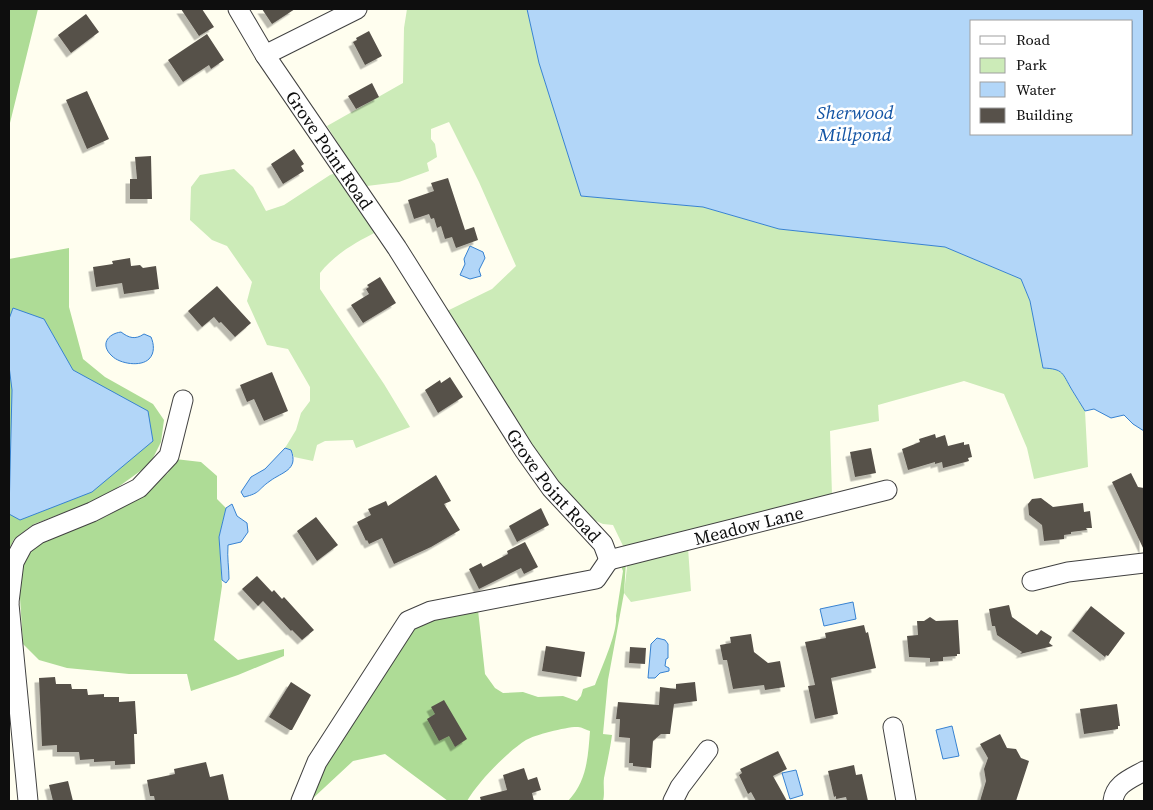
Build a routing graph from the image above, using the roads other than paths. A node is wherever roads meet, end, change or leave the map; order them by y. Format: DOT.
graph roads {
  1 [pos="238,9"];
  2 [pos="357,9"];
  3 [pos="265,55"];
  4 [pos="183,400"];
  5 [pos="887,490"];
  6 [pos="609,560"];
  7 [pos="1144,563"];
  8 [pos="1032,581"];
  9 [pos="9,603"];
  10 [pos="893,727"];
  11 [pos="708,750"];
  12 [pos="1144,771"];
  13 [pos="28,801"];
  14 [pos="301,801"];
  15 [pos="673,801"];
  16 [pos="906,801"];
  17 [pos="1113,801"];
  1 -- 3 [label="street, Grove Point Road"];
  2 -- 3 [label="street"];
  3 -- 6 [label="street, Grove Point Road"];
  4 -- 9 [label="street"];
  5 -- 6 [label="street, Meadow Lane"];
  6 -- 14 [label="street, Grove Point Road"];
  7 -- 8 [label="street"];
  9 -- 13 [label="street"];
  10 -- 16 [label="street"];
  11 -- 15 [label="street"];
  12 -- 17 [label="street"];
}
